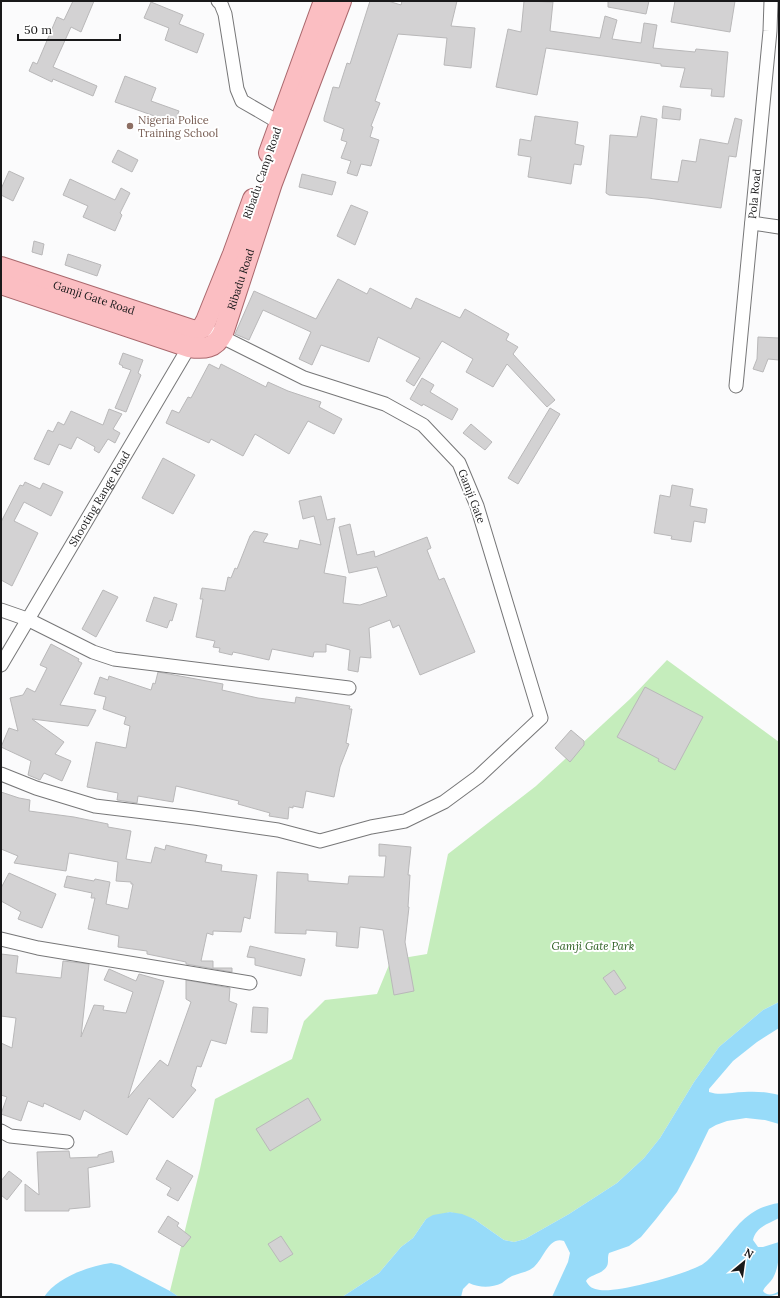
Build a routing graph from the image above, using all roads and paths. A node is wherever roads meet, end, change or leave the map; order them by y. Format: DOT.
graph roads {
  1 [pos="218,1"];
  2 [pos="324,1"];
  3 [pos="341,1"];
  4 [pos="771,1"];
  5 [pos="774,32"];
  6 [pos="280,122"];
  7 [pos="752,223"];
  8 [pos="779,227"];
  9 [pos="1,267"];
  10 [pos="1,284"];
  11 [pos="193,334"];
  12 [pos="221,337"];
  13 [pos="736,386"];
  14 [pos="1,610"];
  15 [pos="27,619"];
  16 [pos="1,665"];
  17 [pos="349,688"];
  18 [pos="1,774"];
  19 [pos="1,939"];
  20 [pos="250,983"];
  21 [pos="1,1131"];
  22 [pos="67,1142"];
  1 -- 6 [label="street"];
  2 -- 6 [label="main road, Ribadu Camp Road"];
  3 -- 12 [label="main road, Ribadu Road"];
  4 -- 5 [label="street, Pola Road"];
  5 -- 7 [label="street, Pola Road"];
  6 -- 11 [label="main road, Ribadu Camp Road"];
  7 -- 8 [label="street"];
  7 -- 13 [label="street, Pola Road"];
  9 -- 11 [label="main road, Gamji Gate Road"];
  10 -- 11 [label="main road"];
  11 -- 12 [label="main road"];
  11 -- 15 [label="street, Shooting Range Road"];
  12 -- 18 [label="street, Gamji Gate"];
  14 -- 15 [label="street"];
  15 -- 16 [label="street, Shooting Range Road"];
  15 -- 17 [label="street"];
  19 -- 20 [label="street"];
  21 -- 22 [label="street"];
}
